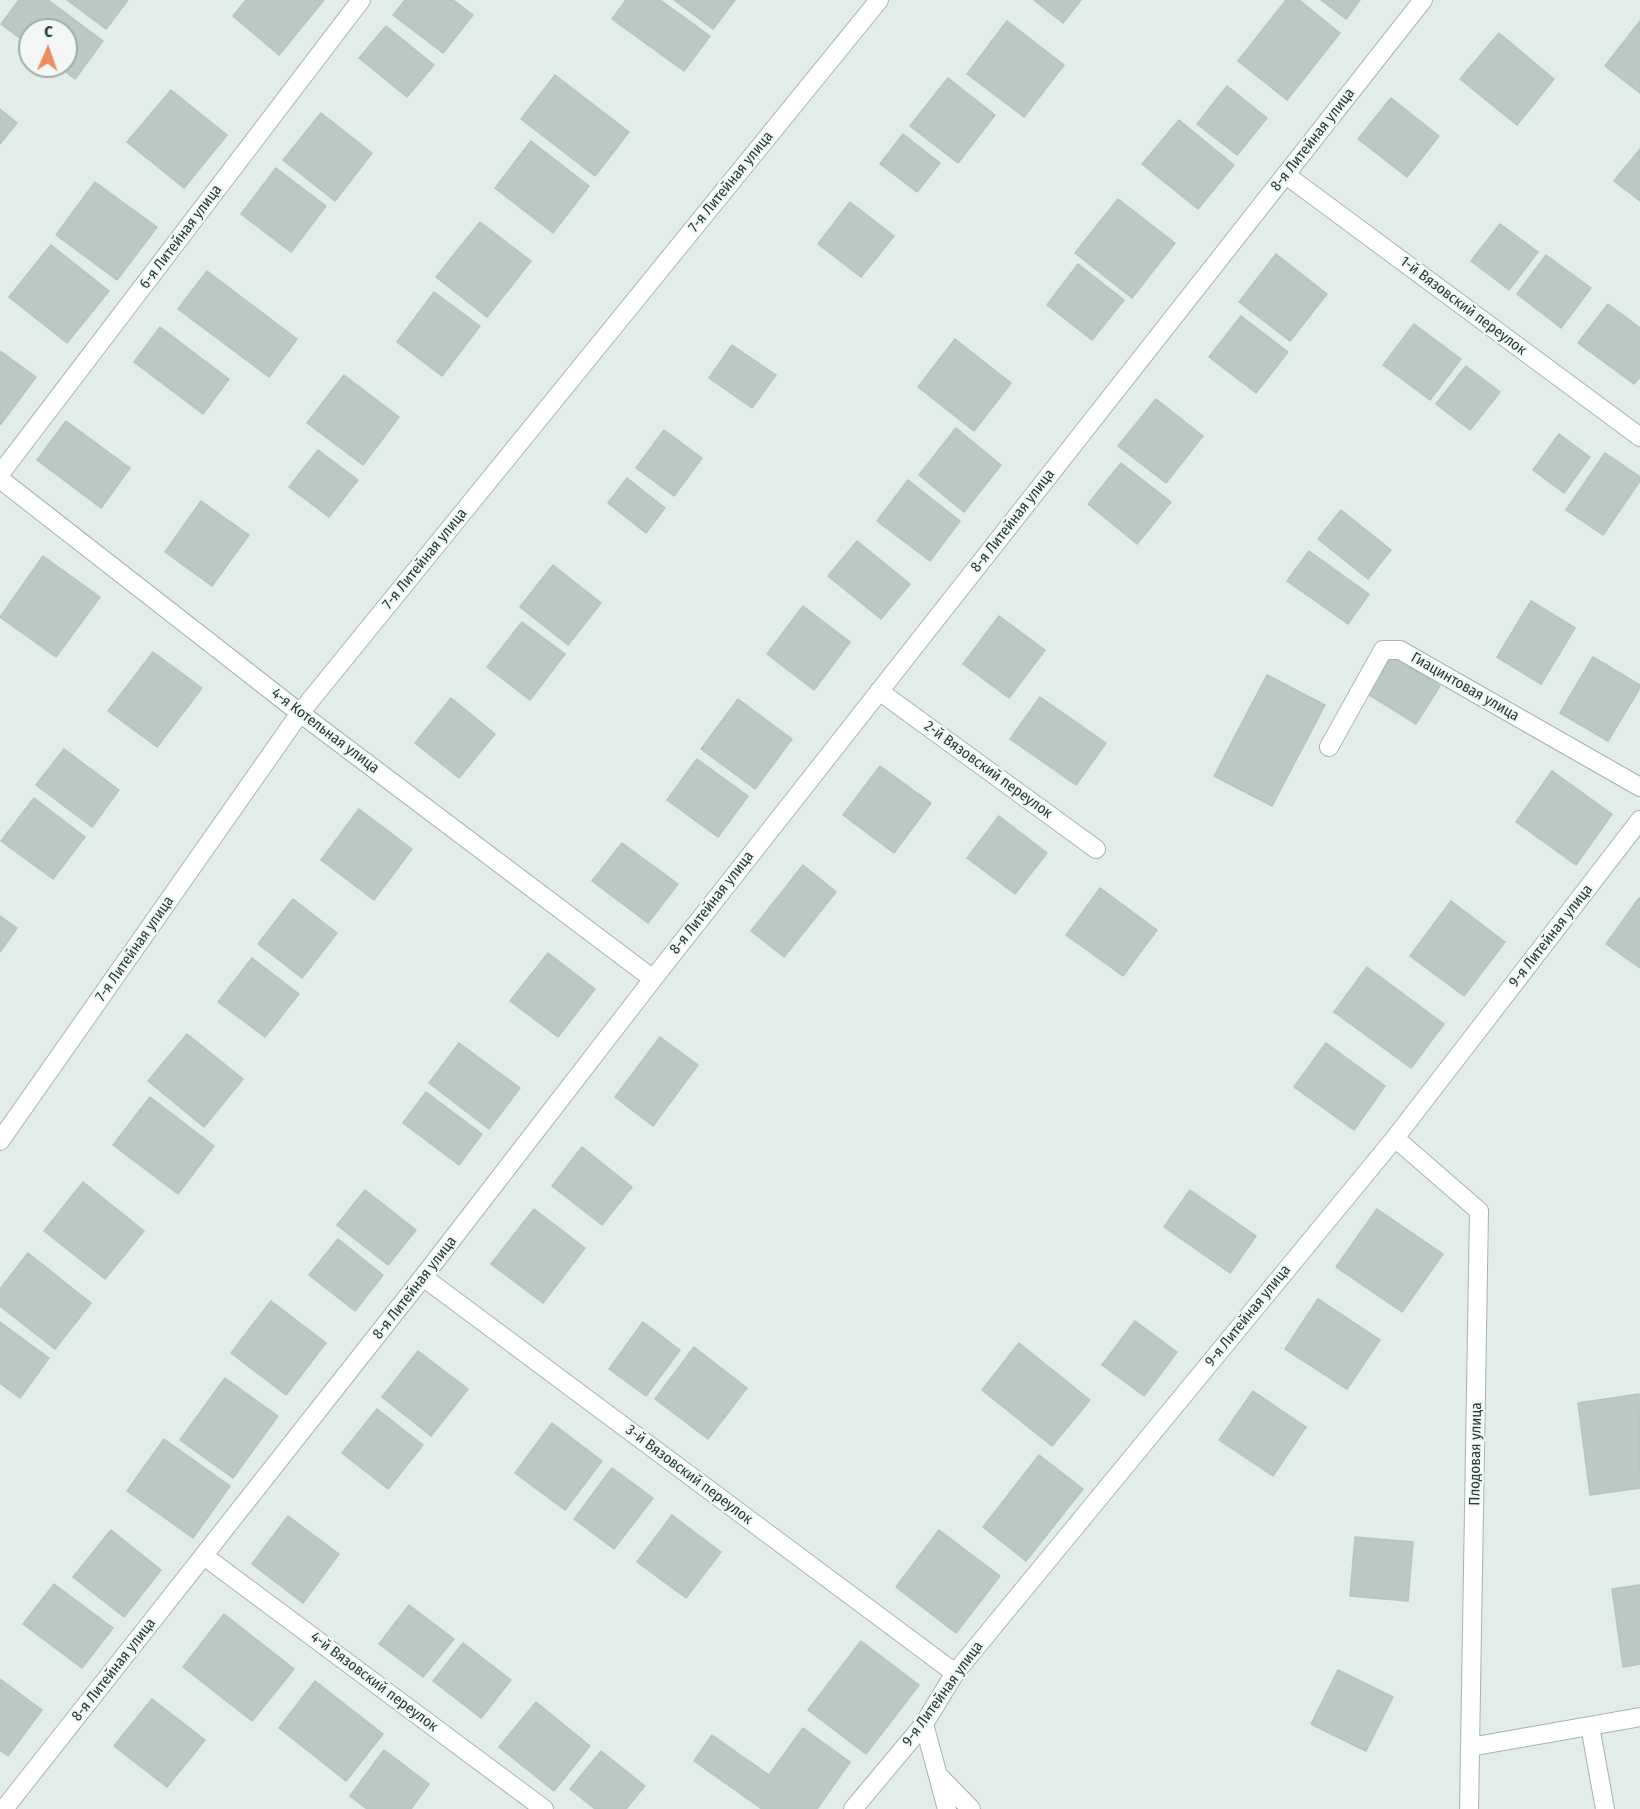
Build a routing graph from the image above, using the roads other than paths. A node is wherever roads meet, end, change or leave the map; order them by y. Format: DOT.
graph roads {
  1 [pos="361,0"];
  2 [pos="879,0"];
  3 [pos="1423,0"];
  4 [pos="1286,175"];
  5 [pos="1640,437"];
  6 [pos="0,477"];
  7 [pos="879,691"];
  8 [pos="300,713"];
  9 [pos="1329,747"];
  10 [pos="1640,787"];
  11 [pos="1640,820"];
  12 [pos="1096,849"];
  13 [pos="653,979"];
  14 [pos="1395,1138"];
  15 [pos="0,1141"];
  16 [pos="423,1277"];
  17 [pos="204,1556"];
  18 [pos="955,1673"];
  19 [pos="1640,1717"];
  20 [pos="924,1724"];
  21 [pos="1590,1726"];
  22 [pos="1470,1748"];
  23 [pos="938,1775"];
  24 [pos="4,1809"];
  25 [pos="544,1809"];
  26 [pos="853,1809"];
  27 [pos="947,1809"];
  28 [pos="971,1809"];
  29 [pos="1469,1809"];
  30 [pos="1605,1809"];
  1 -- 6 [label="street, 6-я Литейная улица"];
  2 -- 8 [label="street, 7-я Литейная улица"];
  3 -- 4 [label="street, 8-я Литейная улица"];
  4 -- 5 [label="street, 1-й Вязовский переулок"];
  4 -- 7 [label="street, 8-я Литейная улица"];
  6 -- 8 [label="street, 4-я Котельная улица"];
  7 -- 12 [label="street, 2-й Вязовский переулок"];
  7 -- 13 [label="street, 8-я Литейная улица"];
  8 -- 13 [label="street, 4-я Котельная улица"];
  8 -- 15 [label="street, 7-я Литейная улица"];
  9 -- 10 [label="street, Гиацинтовая улица"];
  11 -- 14 [label="street, 9-я Литейная улица"];
  13 -- 16 [label="street, 8-я Литейная улица"];
  14 -- 18 [label="street, 9-я Литейная улица"];
  14 -- 22 [label="street, Плодовая улица"];
  16 -- 17 [label="street, 8-я Литейная улица"];
  16 -- 18 [label="street, 3-й Вязовский переулок"];
  17 -- 24 [label="street, 8-я Литейная улица"];
  17 -- 25 [label="street, 4-й Вязовский переулок"];
  18 -- 20 [label="street, 9-я Литейная улица"];
  19 -- 21 [label="street"];
  20 -- 23 [label="street"];
  20 -- 26 [label="street, 9-я Литейная улица"];
  21 -- 22 [label="street"];
  21 -- 30 [label="street"];
  22 -- 29 [label="street, Плодовая улица"];
  23 -- 27 [label="street"];
  23 -- 28 [label="street"];
}
